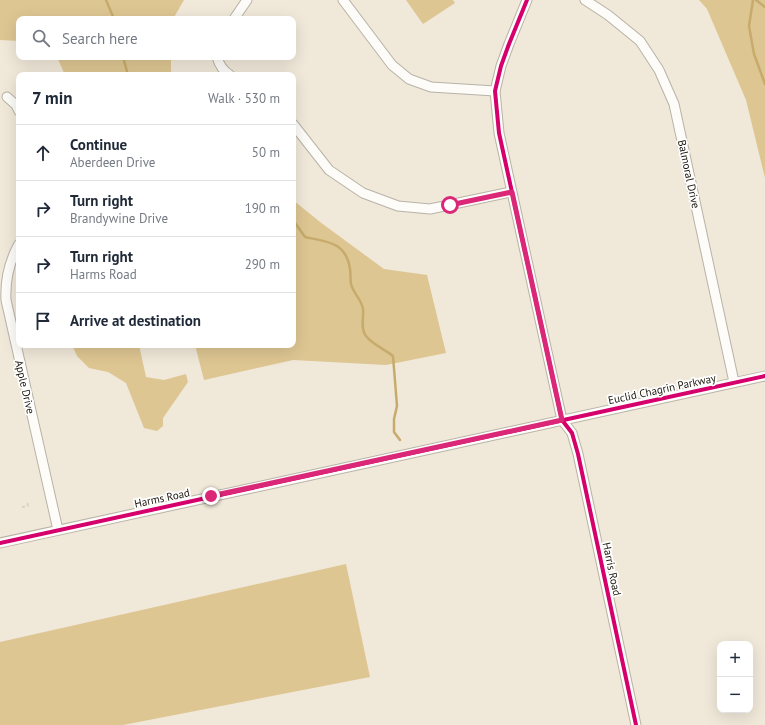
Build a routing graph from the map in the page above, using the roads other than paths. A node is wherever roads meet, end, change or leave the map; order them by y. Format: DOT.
graph roads {
  1 [pos="247,0"];
  2 [pos="343,0"];
  3 [pos="528,0"];
  4 [pos="585,0"];
  5 [pos="236,16"];
  6 [pos="218,60"];
  7 [pos="225,72"];
  8 [pos="495,92"];
  9 [pos="7,98"];
  10 [pos="16,105"];
  11 [pos="296,128"];
  12 [pos="512,192"];
  13 [pos="16,251"];
  14 [pos="16,344"];
  15 [pos="17,348"];
  16 [pos="765,376"];
  17 [pos="734,382"];
  18 [pos="562,420"];
  19 [pos="58,530"];
  20 [pos="0,543"];
  21 [pos="636,725"];
  1 -- 5 [label="street"];
  2 -- 8 [label="street"];
  3 -- 8 [label="street"];
  4 -- 17 [label="street, Balmoral Drive"];
  6 -- 7 [label="street"];
  8 -- 12 [label="street"];
  9 -- 10 [label="street"];
  11 -- 12 [label="street"];
  12 -- 18 [label="street"];
  13 -- 14 [label="street, Apple Drive"];
  15 -- 19 [label="street, Apple Drive"];
  16 -- 17 [label="street, Euclid Chagrin Parkway"];
  17 -- 18 [label="street, Euclid Chagrin Parkway"];
  18 -- 19 [label="street, Harms Road"];
  18 -- 21 [label="street, Harris Road"];
  19 -- 20 [label="street, Harms Road"];
}
